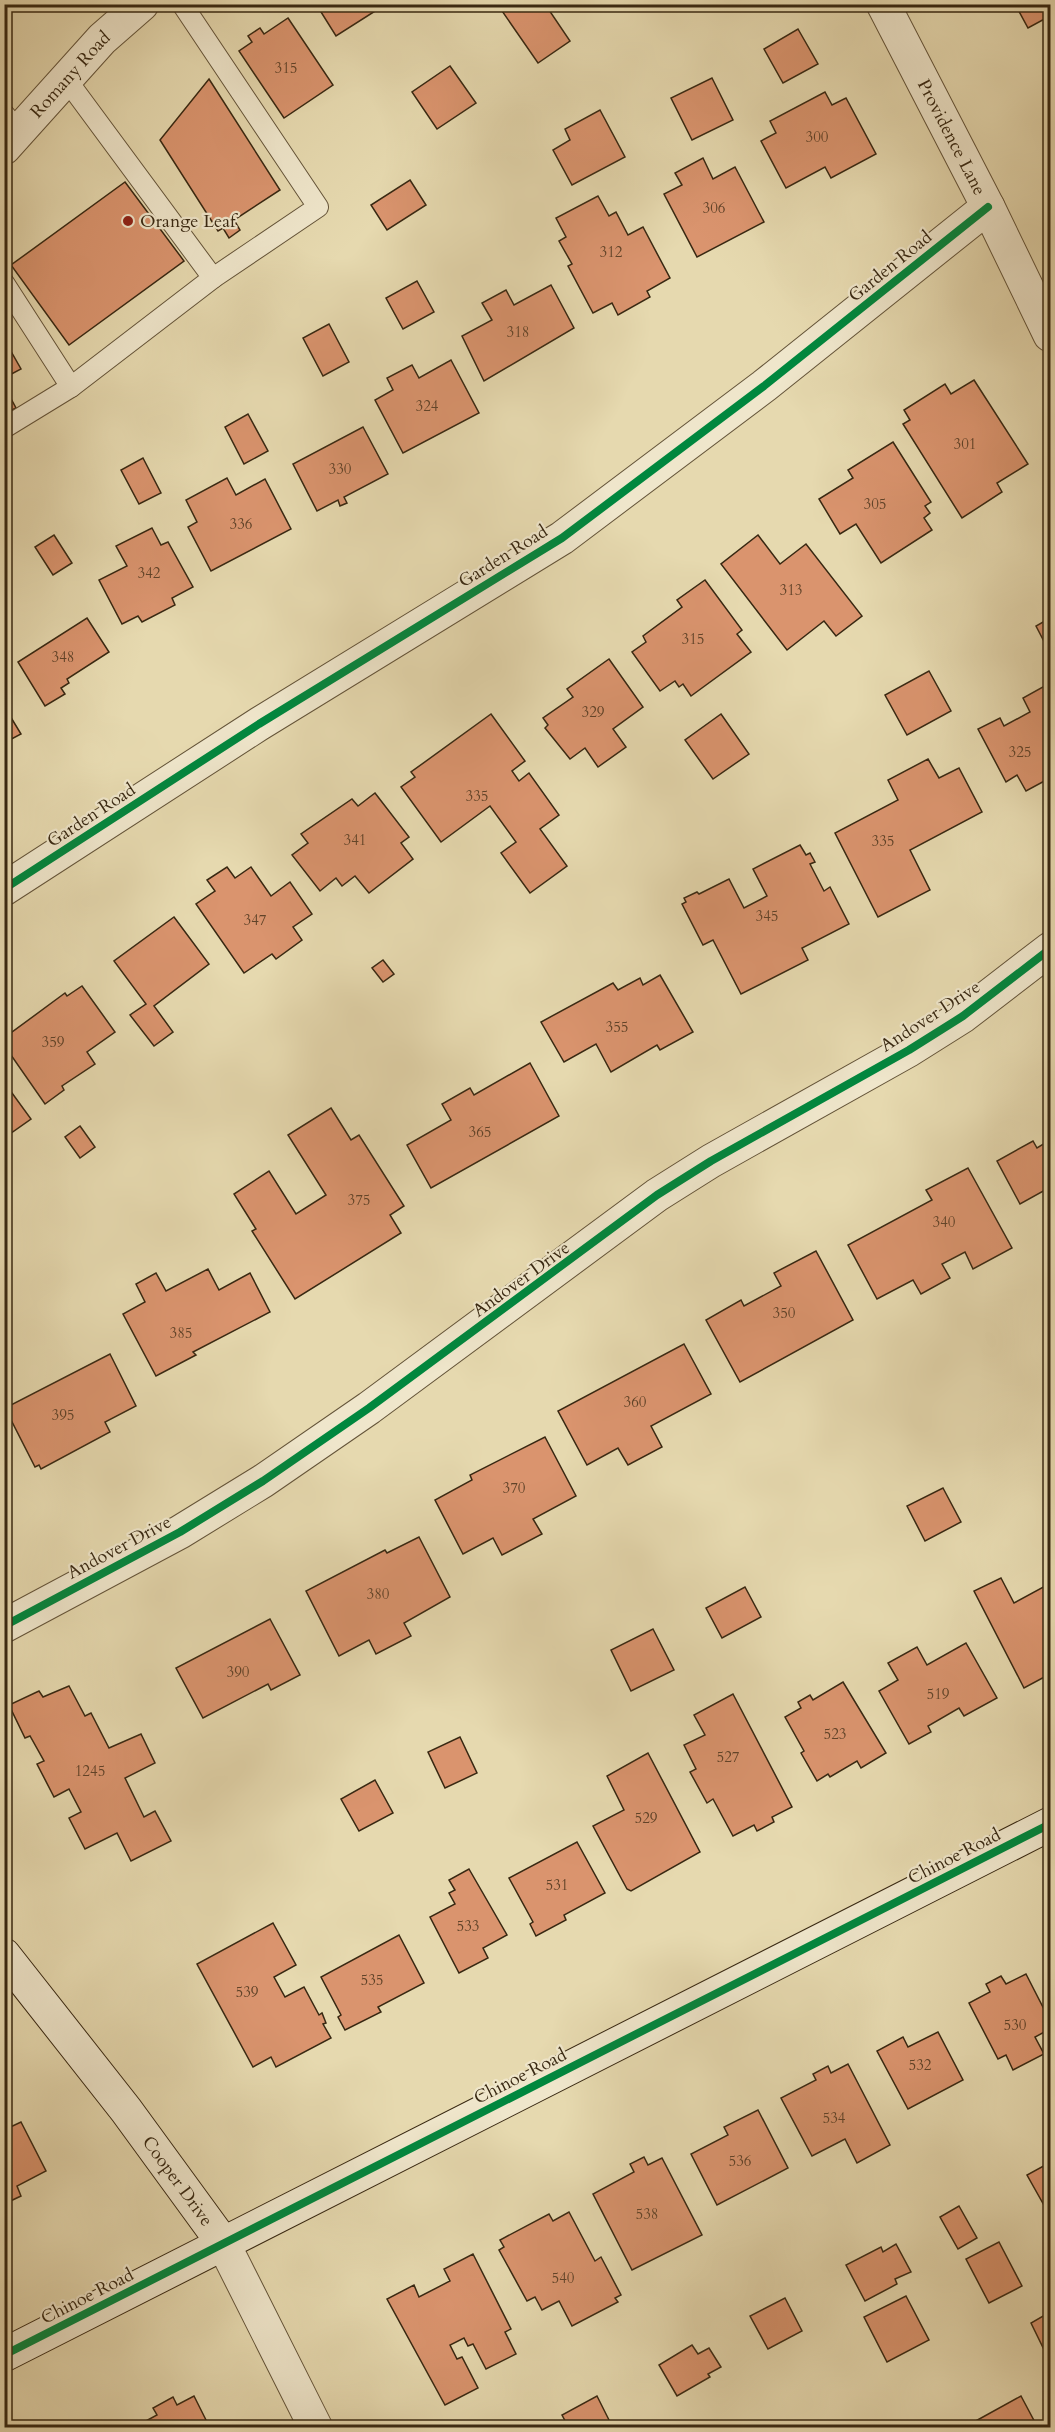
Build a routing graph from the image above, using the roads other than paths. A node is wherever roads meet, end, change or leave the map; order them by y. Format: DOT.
graph roads {
  1 [pos="142,4"];
  2 [pos="182,4"];
  3 [pos="883,4"];
  4 [pos="66,80"];
  5 [pos="9,131"];
  6 [pos="988,207"];
  7 [pos="213,278"];
  8 [pos="4,283"];
  9 [pos="1050,335"];
  10 [pos="71,387"];
  11 [pos="4,428"];
  12 [pos="4,889"];
  13 [pos="1050,949"];
  14 [pos="4,1626"];
  15 [pos="1050,1824"];
  16 [pos="4,1955"];
  17 [pos="223,2243"];
  18 [pos="4,2355"];
  19 [pos="316,2427"];
  1 -- 4 [label="street, Romany Road"];
  2 -- 7 [label="lane"];
  3 -- 6 [label="street, Providence Lane"];
  4 -- 5 [label="street, Romany Road"];
  4 -- 7 [label="lane"];
  6 -- 9 [label="street, Providence Lane"];
  6 -- 12 [label="street, Garden Road"];
  7 -- 10 [label="lane"];
  8 -- 10 [label="lane"];
  10 -- 11 [label="lane"];
  13 -- 14 [label="street, Andover Drive"];
  15 -- 17 [label="street, Chinoe Road"];
  16 -- 17 [label="street, Cooper Drive"];
  17 -- 18 [label="street, Chinoe Road"];
  17 -- 19 [label="street, Cooper Drive"];
}
